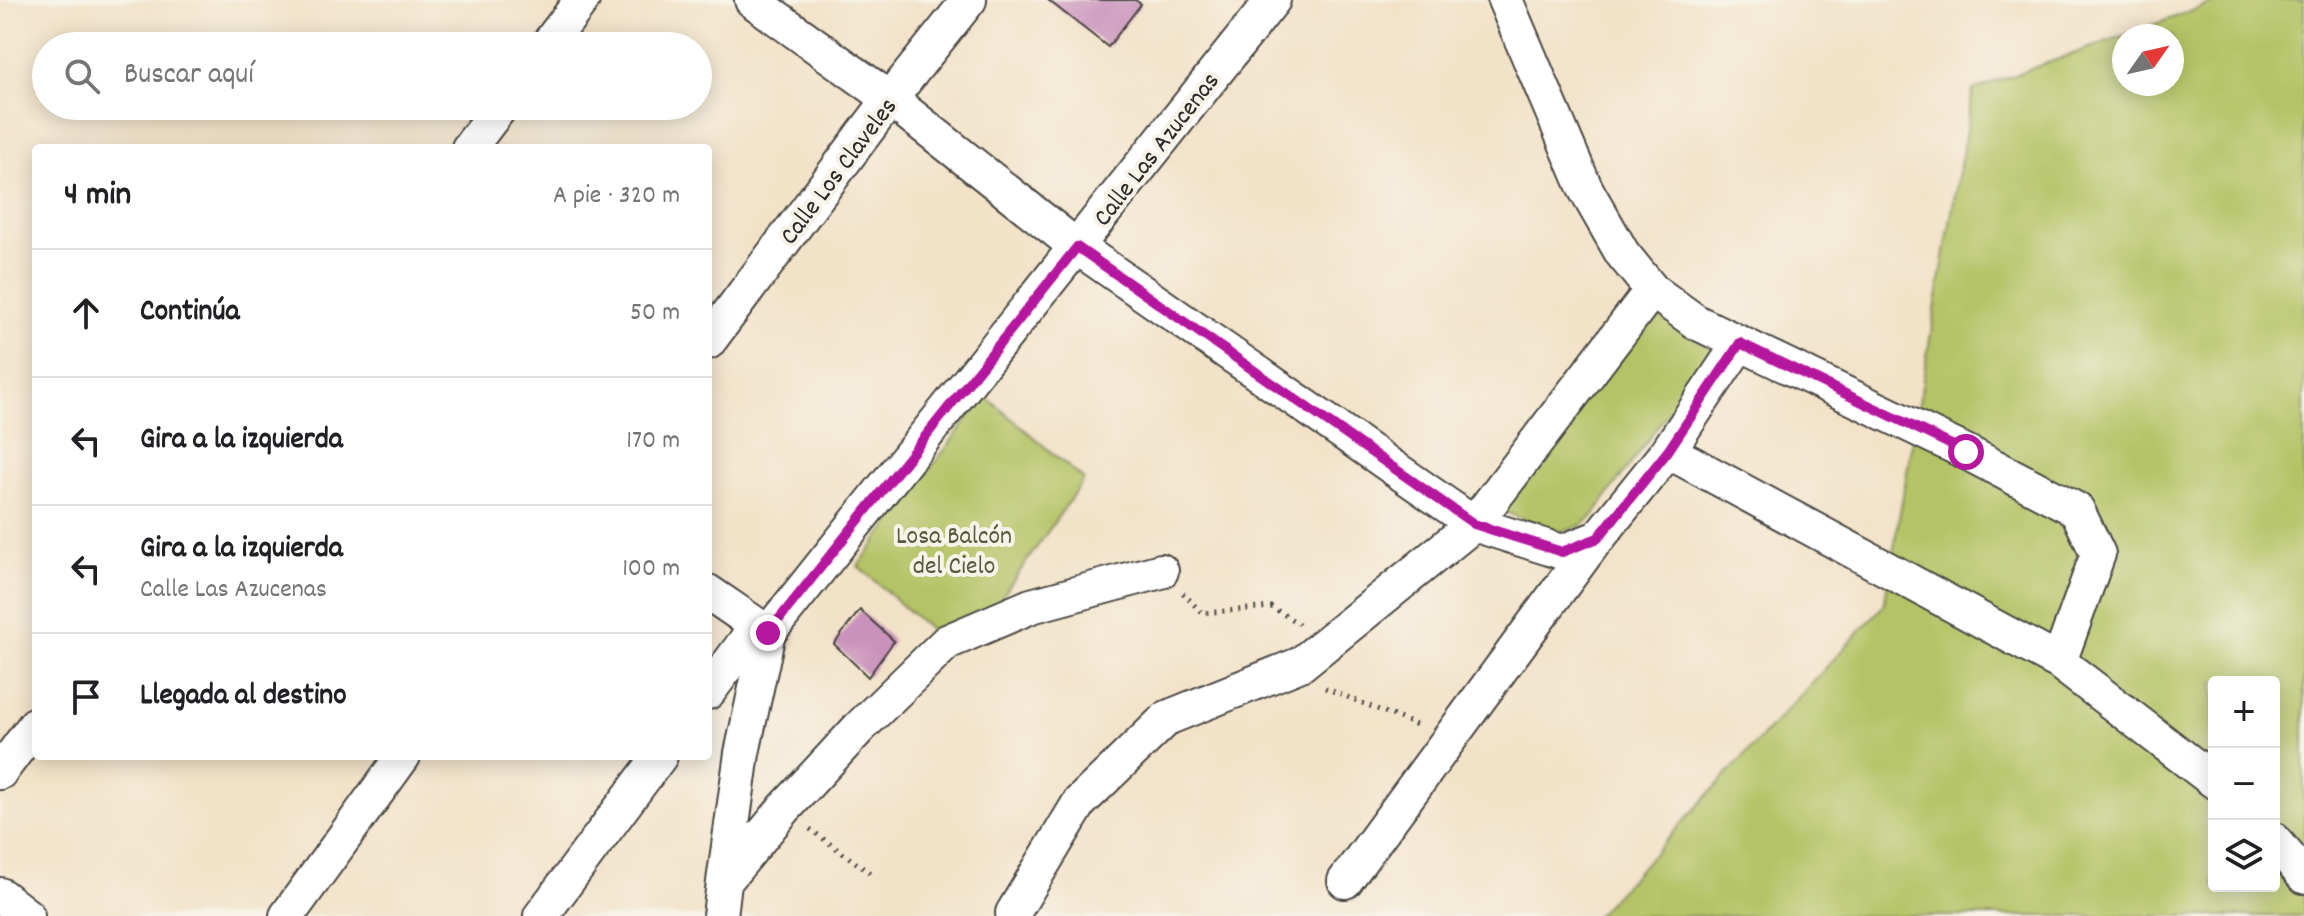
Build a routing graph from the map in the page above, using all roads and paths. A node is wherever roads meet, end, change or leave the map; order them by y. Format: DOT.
graph roads {
  1 [pos="582,0"];
  2 [pos="752,0"];
  3 [pos="969,0"];
  4 [pos="1273,0"];
  5 [pos="1505,0"];
  6 [pos="558,32"];
  7 [pos="890,99"];
  8 [pos="490,120"];
  9 [pos="472,144"];
  10 [pos="1077,247"];
  11 [pos="1652,290"];
  12 [pos="712,337"];
  13 [pos="1740,343"];
  14 [pos="1668,451"];
  15 [pos="1474,524"];
  16 [pos="1598,538"];
  17 [pos="1161,571"];
  18 [pos="712,595"];
  19 [pos="763,630"];
  20 [pos="1291,630"];
  21 [pos="2059,662"];
  22 [pos="1320,686"];
  23 [pos="712,687"];
  24 [pos="32,729"];
  25 [pos="1450,739"];
  26 [pos="400,760"];
  27 [pos="657,760"];
  28 [pos="0,772"];
  29 [pos="2208,776"];
  30 [pos="784,809"];
  31 [pos="2280,847"];
  32 [pos="874,876"];
  33 [pos="2304,876"];
  34 [pos="1345,881"];
  35 [pos="724,882"];
  36 [pos="0,895"];
  37 [pos="1013,913"];
  38 [pos="27,916"];
  39 [pos="287,916"];
  40 [pos="541,916"];
  41 [pos="720,916"];
  1 -- 6 [label="street"];
  2 -- 7 [label="street"];
  3 -- 7 [label="street, Calle Los Claveles"];
  4 -- 10 [label="street, Calle Las Azucenas"];
  5 -- 11 [label="street"];
  7 -- 10 [label="street"];
  7 -- 12 [label="street, Calle Los Claveles"];
  8 -- 9 [label="street"];
  10 -- 15 [label="street"];
  10 -- 19 [label="street, Calle Las Azucenas"];
  11 -- 13 [label="street"];
  11 -- 15 [label="street"];
  13 -- 14 [label="street"];
  13 -- 21 [label="street"];
  14 -- 16 [label="street"];
  14 -- 21 [label="street"];
  15 -- 16 [label="street"];
  15 -- 37 [label="street"];
  16 -- 25 [label="street"];
  17 -- 20 [label="path"];
  17 -- 30 [label="street"];
  18 -- 19 [label="street"];
  19 -- 23 [label="street, Calle Las Azucenas"];
  19 -- 35 [label="street"];
  21 -- 29 [label="street"];
  22 -- 25 [label="path"];
  24 -- 28 [label="street"];
  25 -- 34 [label="street"];
  26 -- 39 [label="street"];
  27 -- 40 [label="street"];
  30 -- 32 [label="path"];
  30 -- 35 [label="street"];
  31 -- 33 [label="street"];
  35 -- 41 [label="street"];
  36 -- 38 [label="street"];
}
